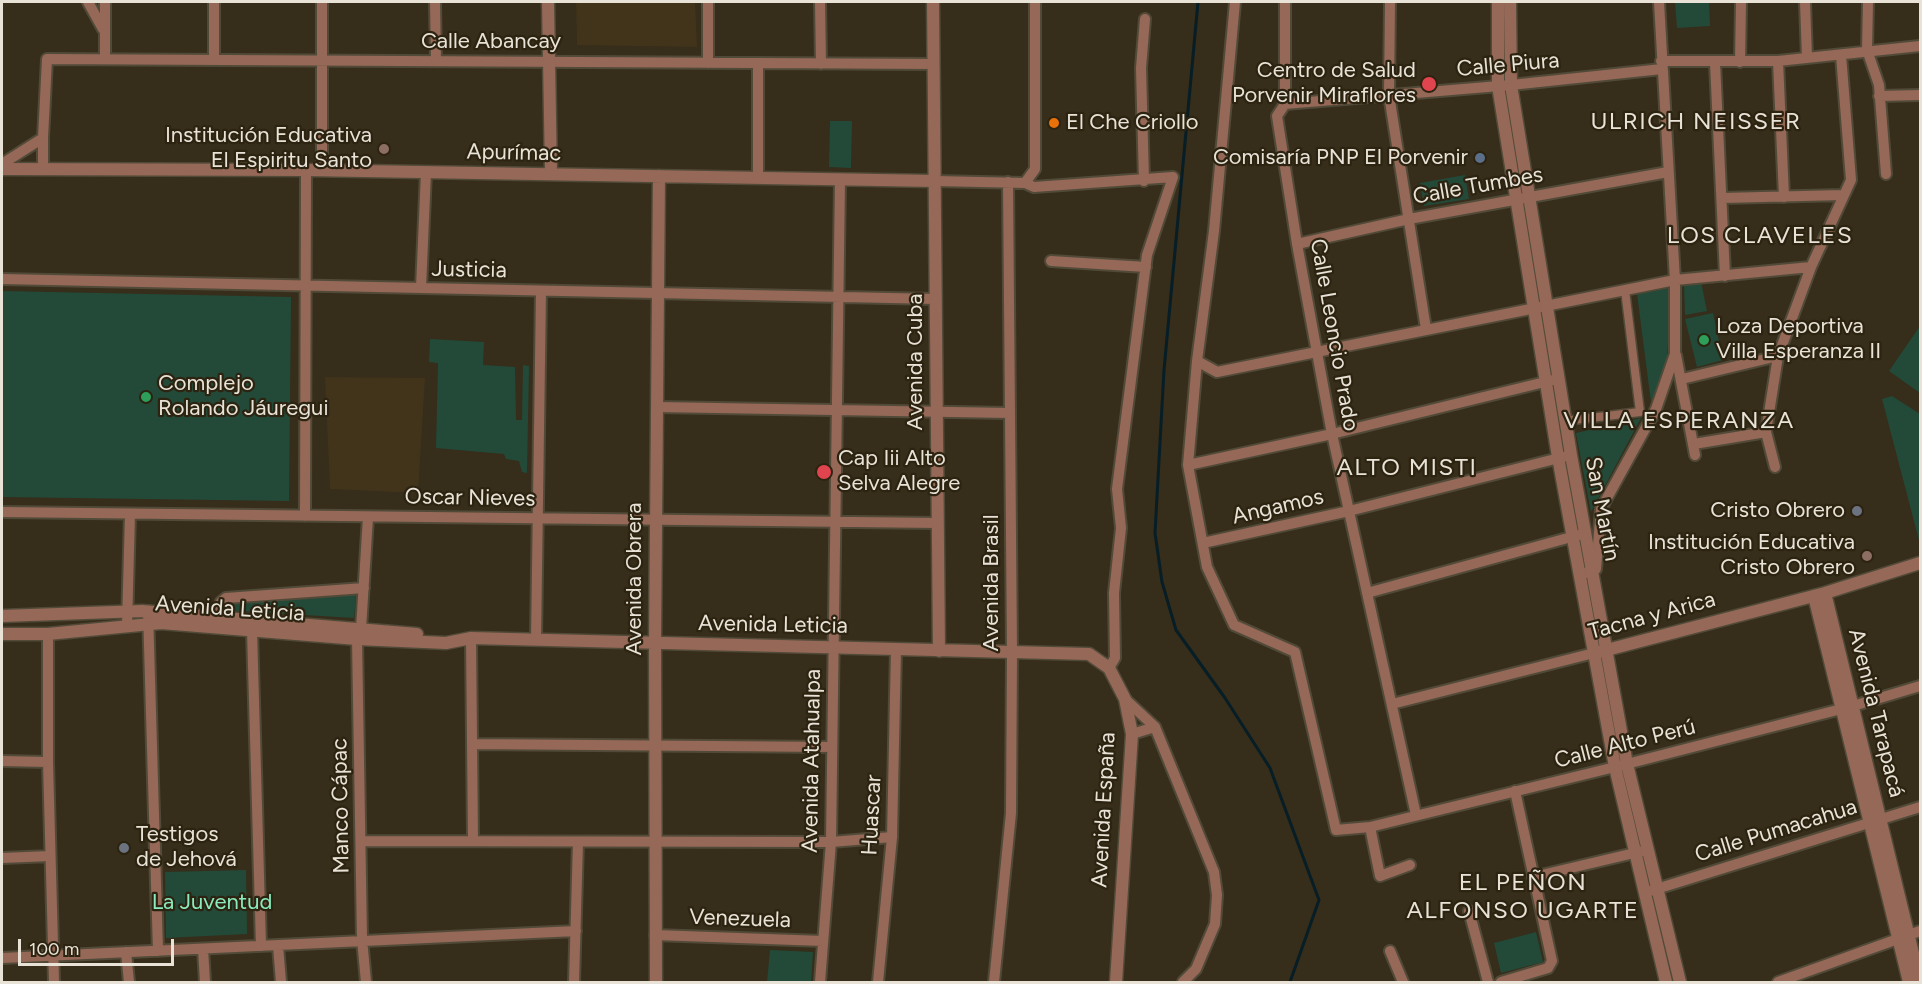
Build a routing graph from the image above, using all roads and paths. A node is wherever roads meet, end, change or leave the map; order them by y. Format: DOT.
graph roads {
  1 [pos="88,2"];
  2 [pos="105,2"];
  3 [pos="214,2"];
  4 [pos="322,2"];
  5 [pos="435,2"];
  6 [pos="548,2"];
  7 [pos="708,2"];
  8 [pos="820,2"];
  9 [pos="933,2"];
  10 [pos="1035,2"];
  11 [pos="1235,2"];
  12 [pos="1285,2"];
  13 [pos="1390,2"];
  14 [pos="1498,2"];
  15 [pos="1510,2"];
  16 [pos="1659,2"];
  17 [pos="1741,2"];
  18 [pos="1805,2"];
  19 [pos="1868,2"];
  20 [pos="1145,19"];
  21 [pos="105,32"];
  22 [pos="1504,45"];
  23 [pos="1920,46"];
  24 [pos="1868,50"];
  25 [pos="1841,55"];
  26 [pos="1807,58"];
  27 [pos="105,59"];
  28 [pos="214,60"];
  29 [pos="322,61"];
  30 [pos="436,61"];
  31 [pos="1778,61"];
  32 [pos="549,62"];
  33 [pos="1740,62"];
  34 [pos="708,63"];
  35 [pos="758,63"];
  36 [pos="1715,63"];
  37 [pos="821,64"];
  38 [pos="934,64"];
  39 [pos="1662,65"];
  40 [pos="1505,86"];
  41 [pos="1389,95"];
  42 [pos="1920,95"];
  43 [pos="1879,96"];
  44 [pos="1285,104"];
  45 [pos="43,138"];
  46 [pos="2,164"];
  47 [pos="44,168"];
  48 [pos="2,169"];
  49 [pos="306,170"];
  50 [pos="322,170"];
  51 [pos="426,172"];
  52 [pos="1668,172"];
  53 [pos="551,174"];
  54 [pos="1887,174"];
  55 [pos="659,176"];
  56 [pos="758,178"];
  57 [pos="840,179"];
  58 [pos="935,181"];
  59 [pos="1144,181"];
  60 [pos="1008,182"];
  61 [pos="1025,183"];
  62 [pos="1843,195"];
  63 [pos="1529,197"];
  64 [pos="1784,197"];
  65 [pos="1722,198"];
  66 [pos="1516,199"];
  67 [pos="1409,219"];
  68 [pos="1297,244"];
  69 [pos="1051,261"];
  70 [pos="1146,267"];
  71 [pos="1811,267"];
  72 [pos="1725,276"];
  73 [pos="2,279"];
  74 [pos="1675,280"];
  75 [pos="306,286"];
  76 [pos="421,288"];
  77 [pos="1625,290"];
  78 [pos="541,291"];
  79 [pos="658,293"];
  80 [pos="839,297"];
  81 [pos="936,299"];
  82 [pos="1541,306"];
  83 [pos="1426,329"];
  84 [pos="1316,352"];
  85 [pos="1675,354"];
  86 [pos="1778,356"];
  87 [pos="1197,361"];
  88 [pos="1559,378"];
  89 [pos="1682,379"];
  90 [pos="1545,382"];
  91 [pos="657,407"];
  92 [pos="837,410"];
  93 [pos="937,412"];
  94 [pos="1010,413"];
  95 [pos="1565,421"];
  96 [pos="1766,432"];
  97 [pos="1332,434"];
  98 [pos="1564,456"];
  99 [pos="1188,465"];
  100 [pos="1775,467"];
  101 [pos="1349,511"];
  102 [pos="2,512"];
  103 [pos="130,514"];
  104 [pos="305,516"];
  105 [pos="368,516"];
  106 [pos="538,518"];
  107 [pos="656,520"];
  108 [pos="836,522"];
  109 [pos="938,523"];
  110 [pos="1586,533"];
  111 [pos="1573,536"];
  112 [pos="1203,543"];
  113 [pos="1920,563"];
  114 [pos="1587,574"];
  115 [pos="364,588"];
  116 [pos="1367,592"];
  117 [pos="1819,595"];
  118 [pos="127,610"];
  119 [pos="2,616"];
  120 [pos="148,617"];
  121 [pos="216,617"];
  122 [pos="127,625"];
  123 [pos="252,631"];
  124 [pos="2,634"];
  125 [pos="48,634"];
  126 [pos="359,634"];
  127 [pos="471,638"];
  128 [pos="536,640"];
  129 [pos="655,643"];
  130 [pos="834,648"];
  131 [pos="896,650"];
  132 [pos="939,651"];
  133 [pos="1012,652"];
  134 [pos="1600,652"];
  135 [pos="1089,654"];
  136 [pos="1109,668"];
  137 [pos="1920,686"];
  138 [pos="1125,699"];
  139 [pos="1392,704"];
  140 [pos="1847,708"];
  141 [pos="1155,727"];
  142 [pos="1132,734"];
  143 [pos="472,744"];
  144 [pos="655,746"];
  145 [pos="832,747"];
  146 [pos="2,761"];
  147 [pos="48,762"];
  148 [pos="1621,766"];
  149 [pos="1515,791"];
  150 [pos="1920,807"];
  151 [pos="1416,815"];
  152 [pos="1875,822"];
  153 [pos="1370,827"];
  154 [pos="892,837"];
  155 [pos="361,841"];
  156 [pos="473,841"];
  157 [pos="578,842"];
  158 [pos="655,842"];
  159 [pos="831,842"];
  160 [pos="1647,850"];
  161 [pos="1634,853"];
  162 [pos="51,856"];
  163 [pos="2,858"];
  164 [pos="1410,865"];
  165 [pos="1533,877"];
  166 [pos="1657,889"];
  167 [pos="1644,893"];
  168 [pos="1469,911"];
  169 [pos="576,931"];
  170 [pos="656,935"];
  171 [pos="1909,935"];
  172 [pos="362,939"];
  173 [pos="823,941"];
  174 [pos="261,946"];
  175 [pos="278,946"];
  176 [pos="203,949"];
  177 [pos="158,951"];
  178 [pos="1390,951"];
  179 [pos="126,952"];
  180 [pos="53,956"];
  181 [pos="2,958"];
  182 [pos="54,982"];
  183 [pos="129,982"];
  184 [pos="205,982"];
  185 [pos="281,982"];
  186 [pos="366,982"];
  187 [pos="574,982"];
  188 [pos="656,982"];
  189 [pos="820,982"];
  190 [pos="878,982"];
  191 [pos="994,982"];
  192 [pos="1116,982"];
  193 [pos="1183,982"];
  194 [pos="1403,982"];
  195 [pos="1488,982"];
  196 [pos="1501,982"];
  197 [pos="1666,982"];
  198 [pos="1680,982"];
  199 [pos="1778,982"];
  200 [pos="1909,982"];
  201 [pos="1920,982"];
  1 -- 21 [label="street"];
  2 -- 21 [label="street"];
  3 -- 28 [label="street"];
  4 -- 29 [label="street"];
  5 -- 30 [label="street"];
  6 -- 32 [label="street"];
  7 -- 34 [label="street"];
  8 -- 37 [label="street"];
  9 -- 38 [label="street, Avenida Cuba"];
  10 -- 61 [label="street"];
  11 -- 87 [label="street"];
  12 -- 44 [label="street, Calle Leoncio Prado"];
  13 -- 41 [label="street"];
  14 -- 22 [label="street, San Martín"];
  15 -- 22 [label="street, San Martín"];
  16 -- 39 [label="street"];
  17 -- 33 [label="street"];
  18 -- 26 [label="street"];
  19 -- 24 [label="street"];
  20 -- 59 [label="street"];
  21 -- 27 [label="street"];
  22 -- 40 [label="street, San Martín"];
  23 -- 24 [label="street, Calle Piura"];
  24 -- 25 [label="street, Calle Piura"];
  24 -- 43 [label="street"];
  25 -- 26 [label="street, Calle Piura"];
  25 -- 62 [label="street"];
  26 -- 31 [label="street, Calle Piura"];
  27 -- 28 [label="street, Calle Abancay"];
  27 -- 45 [label="street, Calle Abancay"];
  28 -- 29 [label="street, Calle Abancay"];
  29 -- 30 [label="street, Calle Abancay"];
  29 -- 50 [label="street"];
  30 -- 32 [label="street, Calle Abancay"];
  31 -- 33 [label="street, Calle Piura"];
  31 -- 64 [label="street"];
  32 -- 34 [label="street, Calle Abancay"];
  32 -- 53 [label="street"];
  33 -- 36 [label="street, Calle Piura"];
  34 -- 35 [label="street, Calle Abancay"];
  35 -- 37 [label="street, Calle Abancay"];
  35 -- 56 [label="street"];
  36 -- 39 [label="street, Calle Piura"];
  36 -- 65 [label="street"];
  37 -- 38 [label="street, Calle Abancay"];
  38 -- 58 [label="street, Avenida Cuba"];
  39 -- 40 [label="street, Calle Piura"];
  39 -- 52 [label="street"];
  40 -- 41 [label="street, Calle Piura"];
  40 -- 63 [label="street, San Martín"];
  40 -- 66 [label="street, San Martín"];
  41 -- 44 [label="street, Calle Piura"];
  41 -- 67 [label="street"];
  42 -- 43 [label="street"];
  43 -- 54 [label="street"];
  44 -- 68 [label="street, Calle Leoncio Prado"];
  45 -- 46 [label="street"];
  45 -- 47 [label="street"];
  47 -- 48 [label="street, Apurímac"];
  47 -- 49 [label="street, Apurímac"];
  49 -- 50 [label="street, Apurímac"];
  49 -- 75 [label="street"];
  50 -- 51 [label="street, Apurímac"];
  51 -- 53 [label="street, Apurímac"];
  51 -- 76 [label="street"];
  52 -- 63 [label="street, Calle Tumbes"];
  52 -- 74 [label="street"];
  53 -- 55 [label="street, Apurímac"];
  55 -- 56 [label="street, Apurímac"];
  55 -- 79 [label="street, Avenida Obrera"];
  56 -- 57 [label="street, Apurímac"];
  57 -- 58 [label="street, Apurímac"];
  57 -- 80 [label="street, Avenida Atahualpa"];
  58 -- 60 [label="street, Apurímac"];
  58 -- 81 [label="street, Avenida Cuba"];
  59 -- 61 [label="street, Apurímac"];
  59 -- 70 [label="street, Apurímac"];
  60 -- 61 [label="street, Apurímac"];
  60 -- 94 [label="street, Avenida Brasil"];
  62 -- 64 [label="street"];
  62 -- 71 [label="street"];
  63 -- 66 [label="street, Calle Tumbes"];
  63 -- 82 [label="street, San Martín"];
  64 -- 65 [label="street"];
  65 -- 72 [label="street"];
  66 -- 67 [label="street, Calle Tumbes"];
  66 -- 82 [label="street, San Martín"];
  67 -- 68 [label="street, Calle Tumbes"];
  67 -- 83 [label="street"];
  68 -- 84 [label="street, Calle Leoncio Prado"];
  69 -- 70 [label="street"];
  70 -- 136 [label="street"];
  71 -- 72 [label="street"];
  71 -- 86 [label="street"];
  72 -- 74 [label="street"];
  73 -- 75 [label="street, Justicia"];
  74 -- 77 [label="street"];
  74 -- 85 [label="street"];
  75 -- 76 [label="street, Justicia"];
  75 -- 104 [label="street"];
  76 -- 78 [label="street, Justicia"];
  77 -- 82 [label="street"];
  77 -- 95 [label="street"];
  78 -- 79 [label="street, Justicia"];
  78 -- 106 [label="street"];
  79 -- 80 [label="street, Justicia"];
  79 -- 91 [label="street, Avenida Obrera"];
  80 -- 81 [label="street, Justicia"];
  80 -- 92 [label="street, Avenida Atahualpa"];
  81 -- 93 [label="street, Avenida Cuba"];
  82 -- 83 [label="street"];
  82 -- 88 [label="street, San Martín"];
  82 -- 90 [label="street, San Martín"];
  83 -- 84 [label="street"];
  84 -- 87 [label="street"];
  84 -- 97 [label="street, Calle Leoncio Prado"];
  85 -- 89 [label="street"];
  85 -- 114 [label="street"];
  86 -- 89 [label="street"];
  86 -- 96 [label="street"];
  87 -- 99 [label="street"];
  88 -- 90 [label="street"];
  88 -- 95 [label="street, San Martín"];
  89 -- 96 [label="street"];
  90 -- 97 [label="street"];
  90 -- 98 [label="street, San Martín"];
  91 -- 92 [label="street"];
  91 -- 107 [label="street, Avenida Obrera"];
  92 -- 93 [label="street"];
  92 -- 108 [label="street, Avenida Atahualpa"];
  93 -- 94 [label="street"];
  93 -- 109 [label="street, Avenida Cuba"];
  94 -- 133 [label="street, Avenida Brasil"];
  95 -- 98 [label="street, San Martín"];
  96 -- 100 [label="street"];
  97 -- 99 [label="street"];
  97 -- 101 [label="street, Calle Leoncio Prado"];
  98 -- 101 [label="street, Angamos"];
  98 -- 110 [label="street, San Martín"];
  98 -- 111 [label="street, San Martín"];
  99 -- 112 [label="street"];
  101 -- 112 [label="street, Angamos"];
  101 -- 116 [label="street, Calle Leoncio Prado"];
  102 -- 103 [label="street, Oscar Nieves"];
  103 -- 104 [label="street, Oscar Nieves"];
  103 -- 118 [label="street"];
  104 -- 105 [label="street, Oscar Nieves"];
  105 -- 106 [label="street, Oscar Nieves"];
  105 -- 115 [label="street, Manco Cápac"];
  106 -- 107 [label="street, Oscar Nieves"];
  106 -- 128 [label="street"];
  107 -- 108 [label="street, Oscar Nieves"];
  107 -- 129 [label="street, Avenida Obrera"];
  108 -- 109 [label="street, Oscar Nieves"];
  108 -- 130 [label="street, Avenida Atahualpa"];
  109 -- 132 [label="street, Avenida Cuba"];
  110 -- 111 [label="street"];
  110 -- 114 [label="street, San Martín"];
  111 -- 114 [label="street, San Martín"];
  111 -- 116 [label="street"];
  112 -- 153 [label="street, Calle Alto Perú"];
  113 -- 117 [label="street, Tacna y Arica"];
  114 -- 134 [label="street, San Martín"];
  115 -- 121 [label="street"];
  115 -- 126 [label="street, Manco Cápac"];
  116 -- 139 [label="street, Calle Leoncio Prado"];
  117 -- 134 [label="street, Tacna y Arica"];
  117 -- 140 [label="street, Avenida Tarapacá"];
  118 -- 119 [label="street, Avenida Leticia"];
  118 -- 120 [label="street, Avenida Leticia"];
  118 -- 122 [label="street"];
  120 -- 121 [label="street, Avenida Leticia"];
  120 -- 122 [label="street, Avenida Leticia"];
  120 -- 123 [label="street, Avenida Leticia"];
  120 -- 177 [label="street"];
  121 -- 126 [label="street, Avenida Leticia"];
  122 -- 125 [label="street, Avenida Leticia"];
  123 -- 126 [label="street, Avenida Leticia"];
  123 -- 174 [label="street"];
  124 -- 125 [label="street, Avenida Leticia"];
  125 -- 147 [label="street"];
  126 -- 127 [label="street, Avenida Leticia"];
  126 -- 155 [label="street, Manco Cápac"];
  127 -- 128 [label="street, Avenida Leticia"];
  127 -- 143 [label="street"];
  128 -- 129 [label="street, Avenida Leticia"];
  129 -- 130 [label="street, Avenida Leticia"];
  129 -- 144 [label="street, Avenida Obrera"];
  130 -- 131 [label="street, Avenida Leticia"];
  130 -- 145 [label="street, Avenida Atahualpa"];
  131 -- 132 [label="street, Avenida Leticia"];
  131 -- 154 [label="street, Huascar"];
  132 -- 133 [label="street, Avenida Leticia"];
  133 -- 135 [label="street, Avenida Leticia"];
  133 -- 191 [label="street, Avenida Brasil"];
  134 -- 139 [label="street, Tacna y Arica"];
  134 -- 148 [label="street, San Martín"];
  135 -- 136 [label="street, Avenida España"];
  136 -- 138 [label="street, Avenida España"];
  137 -- 140 [label="street, Calle Alto Perú"];
  138 -- 141 [label="street"];
  138 -- 142 [label="street, Avenida España"];
  139 -- 151 [label="street, Calle Leoncio Prado"];
  140 -- 148 [label="street, Calle Alto Perú"];
  140 -- 152 [label="street, Avenida Tarapacá"];
  141 -- 142 [label="street"];
  141 -- 193 [label="street"];
  142 -- 192 [label="street, Avenida España"];
  143 -- 144 [label="street"];
  143 -- 156 [label="street"];
  144 -- 145 [label="street"];
  144 -- 158 [label="street, Avenida Obrera"];
  145 -- 159 [label="street, Avenida Atahualpa"];
  146 -- 147 [label="street"];
  147 -- 162 [label="street"];
  148 -- 149 [label="street, Calle Alto Perú"];
  148 -- 160 [label="street, San Martín"];
  148 -- 161 [label="street, San Martín"];
  149 -- 151 [label="street, Calle Alto Perú"];
  149 -- 165 [label="street"];
  150 -- 152 [label="street, Calle Pumacahua"];
  151 -- 153 [label="street, Calle Alto Perú"];
  152 -- 166 [label="street, Calle Pumacahua"];
  152 -- 171 [label="street, Avenida Tarapacá"];
  153 -- 164 [label="street"];
  154 -- 159 [label="street"];
  154 -- 190 [label="street, Huascar"];
  155 -- 156 [label="street"];
  155 -- 172 [label="street, Manco Cápac"];
  156 -- 157 [label="street"];
  157 -- 158 [label="street"];
  157 -- 169 [label="street"];
  158 -- 159 [label="street"];
  158 -- 170 [label="street, Avenida Obrera"];
  159 -- 173 [label="street, Avenida Atahualpa"];
  160 -- 161 [label="street"];
  160 -- 166 [label="street, San Martín"];
  161 -- 165 [label="street"];
  161 -- 167 [label="street, San Martín"];
  162 -- 163 [label="street"];
  162 -- 180 [label="street"];
  165 -- 196 [label="street"];
  166 -- 167 [label="street, Calle Pumacahua"];
  166 -- 198 [label="street, San Martín"];
  167 -- 197 [label="street, San Martín"];
  168 -- 195 [label="street"];
  169 -- 172 [label="street"];
  169 -- 187 [label="street"];
  170 -- 173 [label="street, Venezuela"];
  170 -- 188 [label="street, Avenida Obrera"];
  171 -- 199 [label="street"];
  171 -- 200 [label="street, Avenida Tarapacá"];
  171 -- 201 [label="street, Avenida Tarapacá"];
  172 -- 175 [label="street"];
  172 -- 186 [label="street, Manco Cápac"];
  173 -- 189 [label="street, Avenida Atahualpa"];
  174 -- 175 [label="street"];
  174 -- 176 [label="street"];
  175 -- 185 [label="street"];
  176 -- 177 [label="street"];
  176 -- 184 [label="street"];
  177 -- 179 [label="street"];
  178 -- 194 [label="street"];
  179 -- 180 [label="street"];
  179 -- 183 [label="street"];
  180 -- 181 [label="street"];
  180 -- 182 [label="street"];
}
